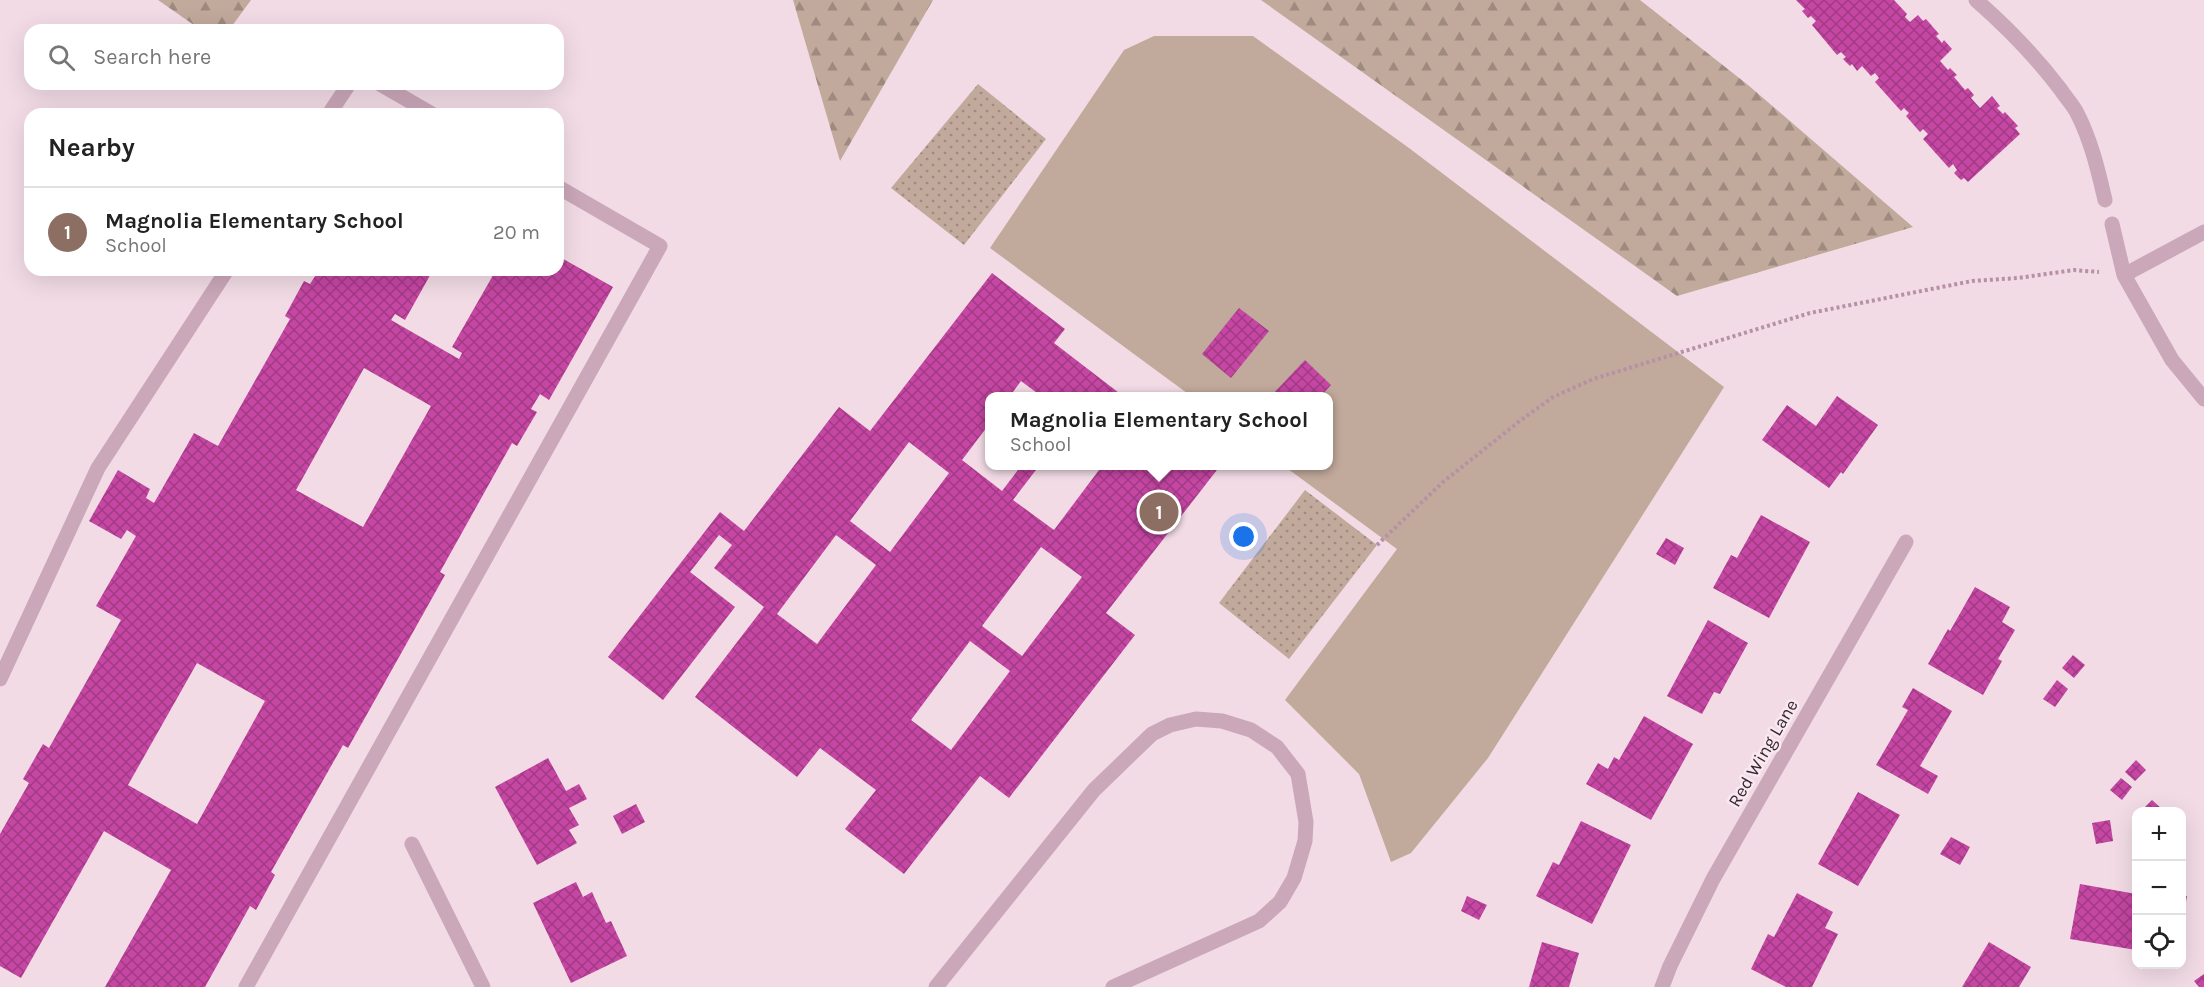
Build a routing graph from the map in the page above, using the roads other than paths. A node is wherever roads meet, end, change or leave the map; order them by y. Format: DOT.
graph roads {
  1 [pos="1976,0"];
  2 [pos="345,90"];
  3 [pos="390,90"];
  4 [pos="333,108"];
  5 [pos="422,108"];
  6 [pos="564,190"];
  7 [pos="2105,200"];
  8 [pos="2112,224"];
  9 [pos="2204,231"];
  10 [pos="2124,275"];
  11 [pos="223,276"];
  12 [pos="2204,399"];
  13 [pos="1906,542"];
  14 [pos="0,679"];
  15 [pos="412,844"];
  16 [pos="246,987"];
  17 [pos="483,987"];
  18 [pos="936,987"];
  19 [pos="1113,987"];
  20 [pos="1662,987"];
  1 -- 7 [label="street"];
  2 -- 4 [label="street"];
  3 -- 5 [label="street"];
  6 -- 16 [label="street"];
  8 -- 10 [label="street"];
  9 -- 10 [label="street"];
  10 -- 12 [label="street"];
  11 -- 14 [label="street"];
  13 -- 20 [label="street, Red Wing Lane"];
  15 -- 17 [label="street"];
  18 -- 19 [label="street"];
}
